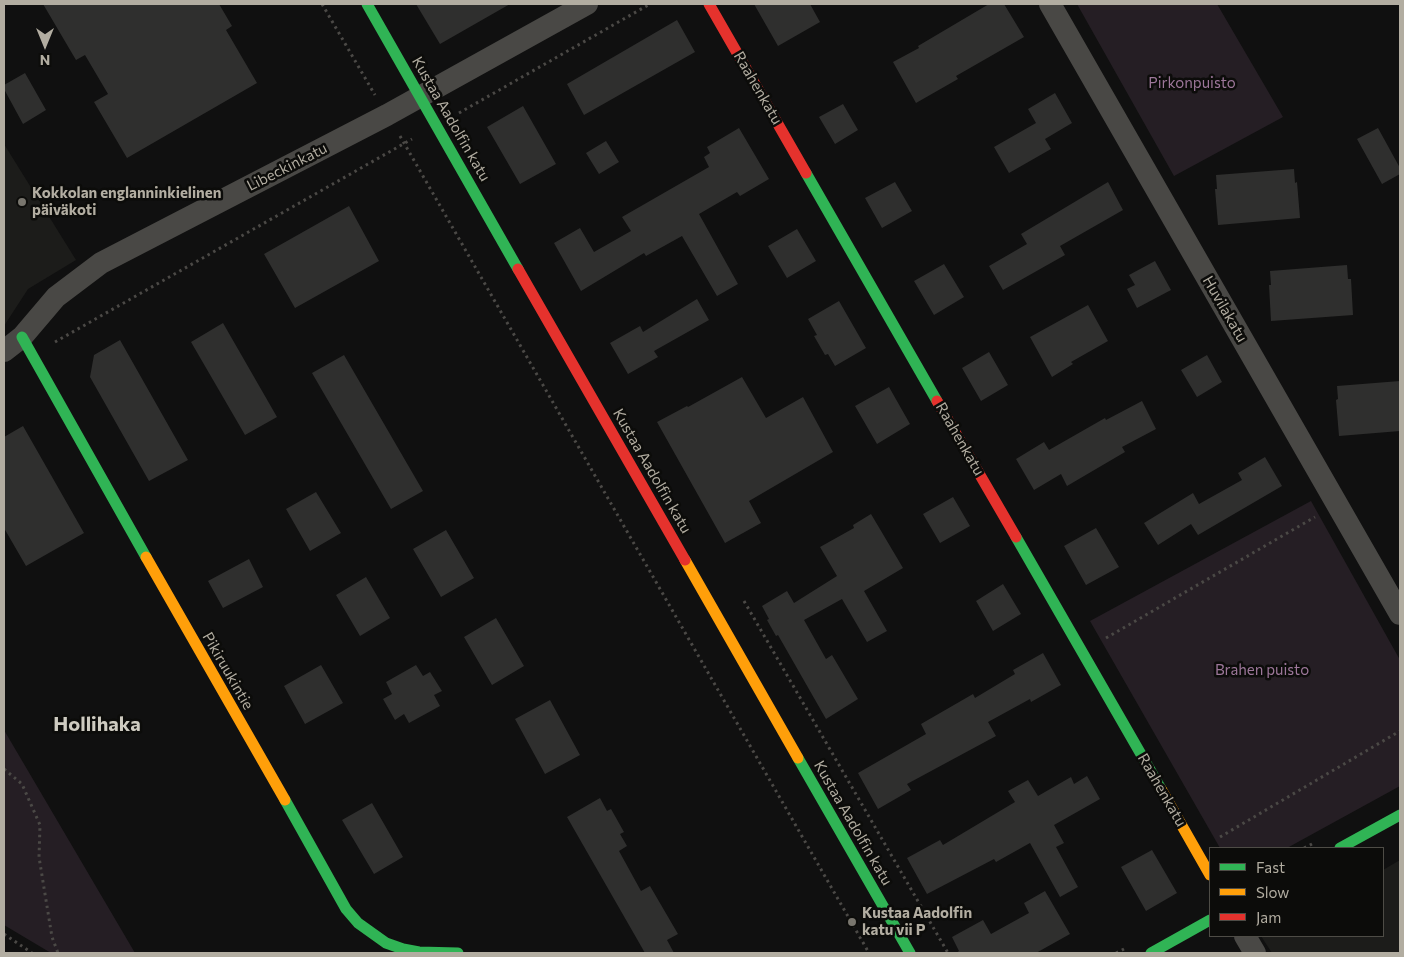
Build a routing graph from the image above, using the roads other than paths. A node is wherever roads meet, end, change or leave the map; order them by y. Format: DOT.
graph roads {
  1 [pos="367,4"];
  2 [pos="587,4"];
  3 [pos="709,4"];
  4 [pos="1050,4"];
  5 [pos="421,96"];
  6 [pos="26,346"];
  7 [pos="4,351"];
  8 [pos="1400,614"];
  9 [pos="1400,815"];
  10 [pos="1342,847"];
  11 [pos="1209,873"];
  12 [pos="1209,921"];
  13 [pos="1246,937"];
  14 [pos="458,953"];
  15 [pos="910,953"];
  16 [pos="1151,953"];
  17 [pos="1255,953"];
  1 -- 5 [label="street, Kustaa Aadolfin katu"];
  2 -- 5 [label="street, Libeckinkatu"];
  3 -- 11 [label="street, Raahenkatu"];
  4 -- 8 [label="street, Huvilakatu"];
  5 -- 6 [label="street, Libeckinkatu"];
  5 -- 15 [label="street, Kustaa Aadolfin katu"];
  6 -- 7 [label="street, Libeckinkatu"];
  6 -- 14 [label="street, Pikiruukintie"];
  9 -- 10 [label="street"];
  12 -- 16 [label="street"];
  13 -- 17 [label="street"];
}
